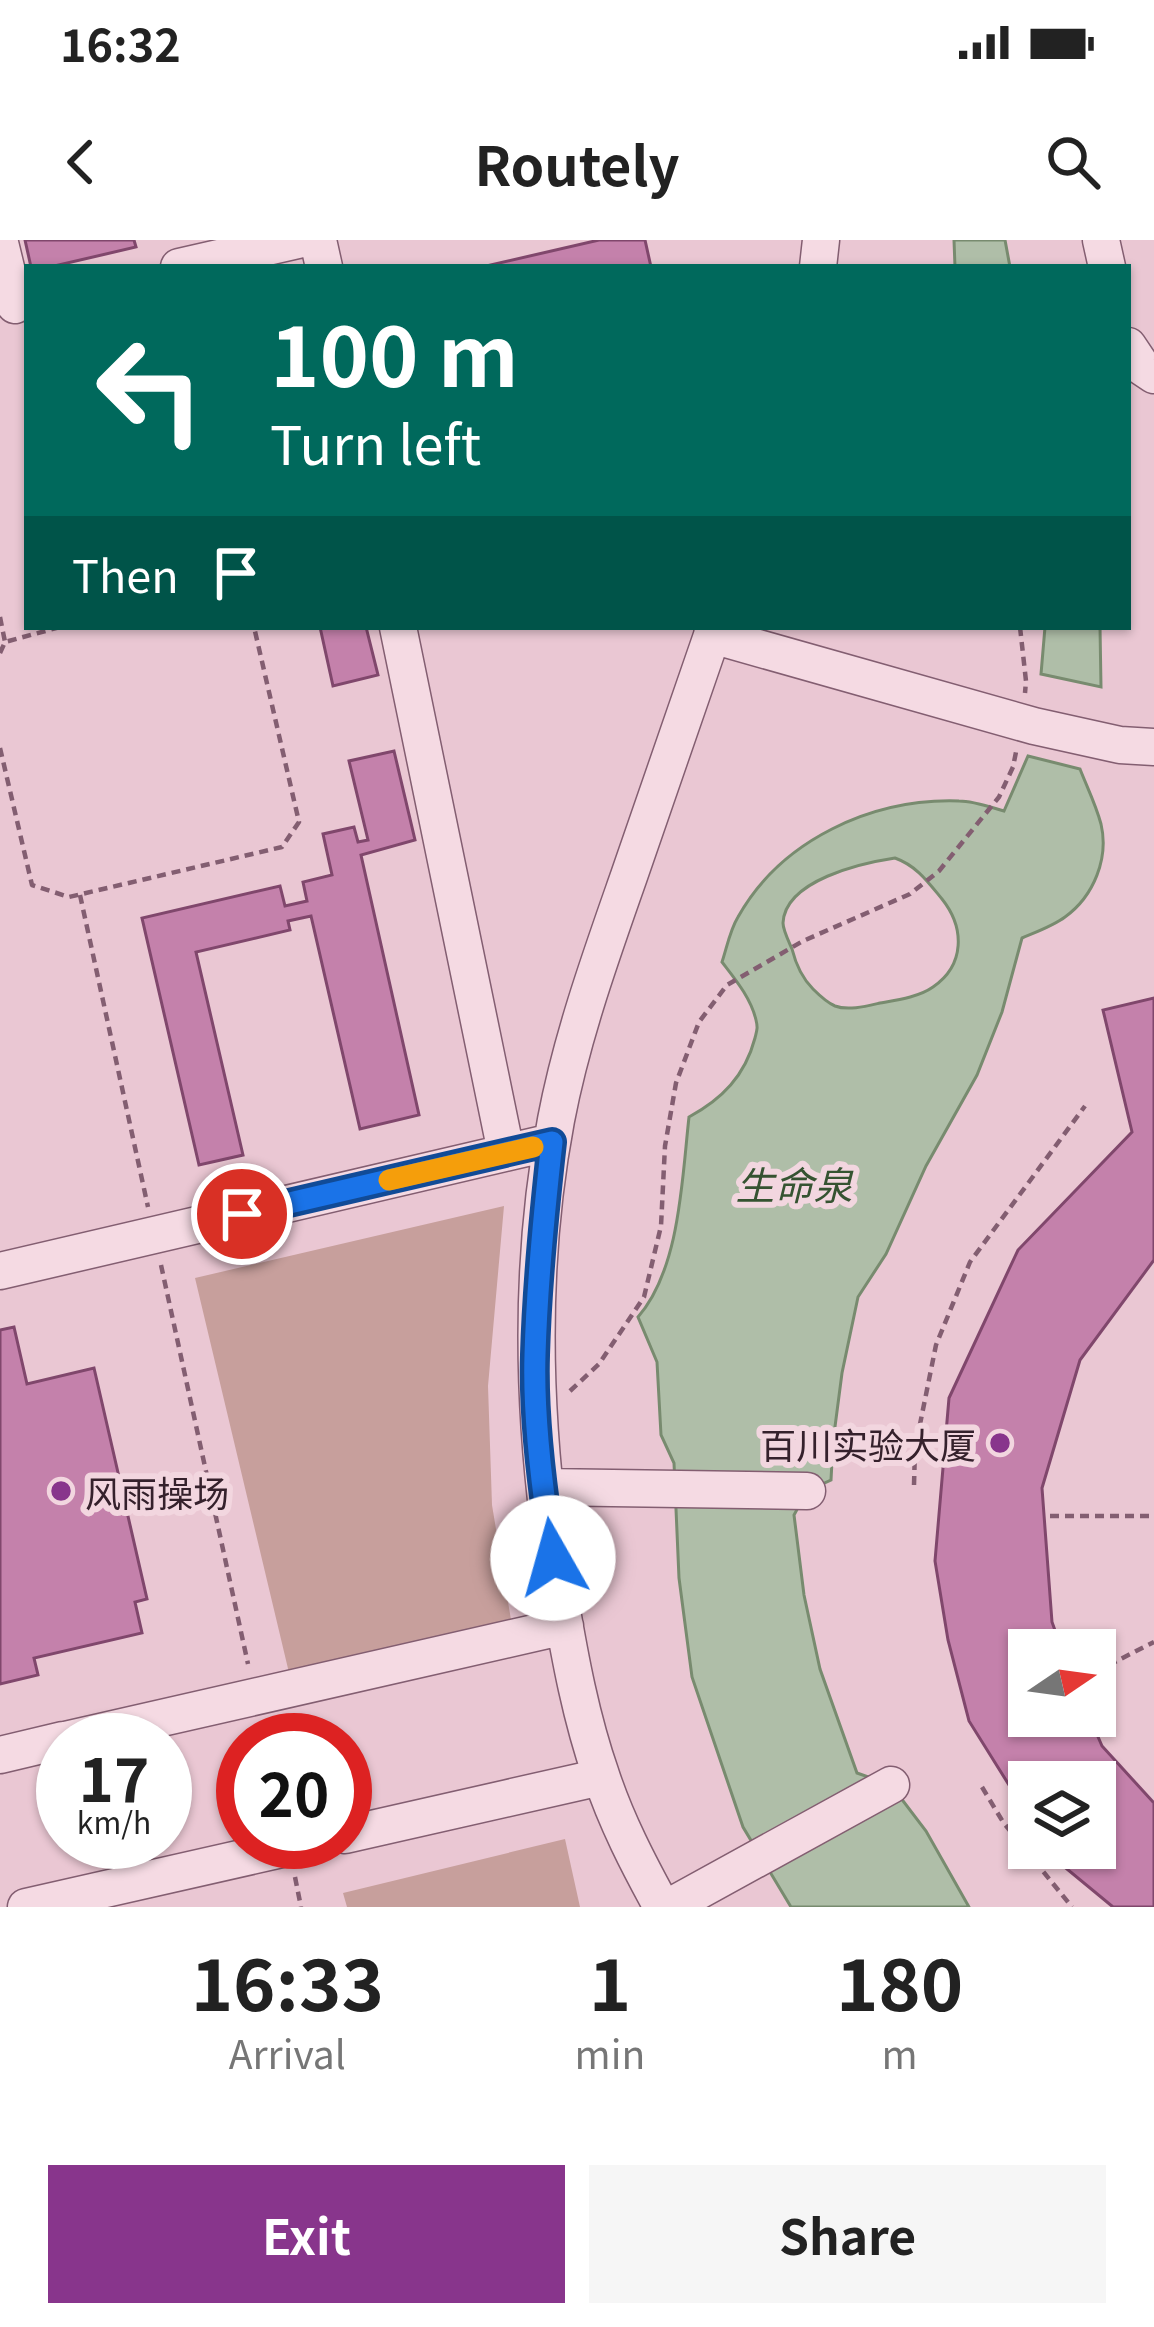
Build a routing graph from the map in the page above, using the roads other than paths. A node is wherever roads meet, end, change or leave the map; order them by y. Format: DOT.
graph roads {
  1 [pos="298,240"];
  2 [pos="0,243"];
  3 [pos="192,264"];
  4 [pos="14,305"];
  5 [pos="1131,350"];
  6 [pos="1154,375"];
  7 [pos="399,630"];
  8 [pos="714,631"];
  9 [pos="1154,748"];
  10 [pos="552,1142"];
  11 [pos="506,1152"];
  12 [pos="0,1271"];
  13 [pos="545,1487"];
  14 [pos="807,1491"];
  15 [pos="565,1626"];
  16 [pos="181,1713"];
  17 [pos="36,1747"];
  18 [pos="0,1755"];
  19 [pos="601,1777"];
  20 [pos="891,1785"];
  21 [pos="372,1829"];
  22 [pos="216,1864"];
  23 [pos="26,1907"];
  24 [pos="666,1907"];
  1 -- 3 [label="street"];
  2 -- 4 [label="street"];
  5 -- 6 [label="street"];
  7 -- 11 [label="street"];
  8 -- 9 [label="street"];
  8 -- 10 [label="street"];
  10 -- 11 [label="street"];
  10 -- 13 [label="street"];
  11 -- 12 [label="street"];
  13 -- 14 [label="street"];
  13 -- 15 [label="street"];
  15 -- 16 [label="street"];
  15 -- 19 [label="street"];
  17 -- 18 [label="street"];
  19 -- 21 [label="street"];
  19 -- 24 [label="street"];
  20 -- 24 [label="street"];
  22 -- 23 [label="street"];
}
